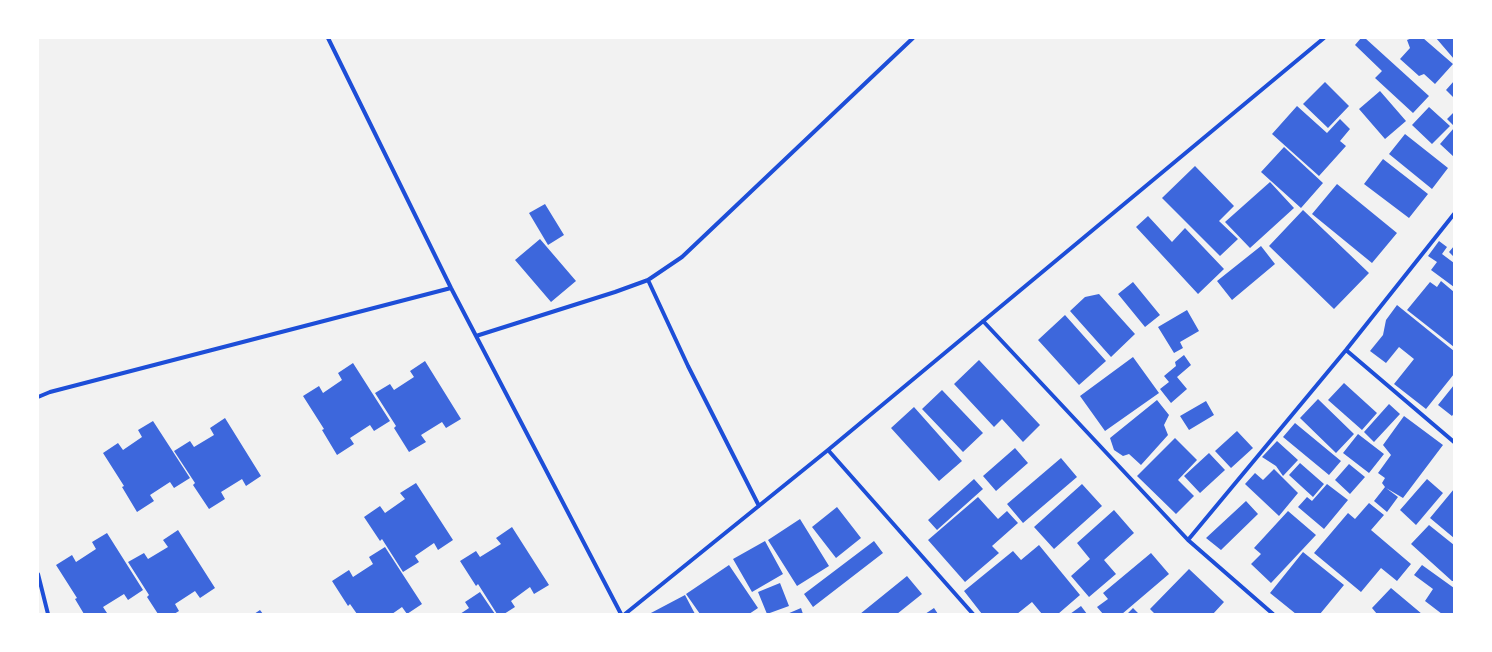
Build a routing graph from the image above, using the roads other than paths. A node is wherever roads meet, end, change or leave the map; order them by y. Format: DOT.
graph roads {
  1 [pos="328,38"];
  2 [pos="913,38"];
  3 [pos="1324,38"];
  4 [pos="1454,214"];
  5 [pos="648,280"];
  6 [pos="451,288"];
  7 [pos="983,321"];
  8 [pos="476,336"];
  9 [pos="1346,350"];
  10 [pos="38,397"];
  11 [pos="1454,442"];
  12 [pos="828,450"];
  13 [pos="759,506"];
  14 [pos="1188,540"];
  15 [pos="38,574"];
  16 [pos="48,614"];
  17 [pos="621,614"];
  18 [pos="625,614"];
  19 [pos="973,614"];
  20 [pos="1272,614"];
  1 -- 6 [label="street"];
  2 -- 5 [label="street"];
  3 -- 7 [label="street"];
  4 -- 9 [label="street"];
  5 -- 8 [label="street"];
  5 -- 13 [label="street"];
  6 -- 8 [label="street"];
  6 -- 10 [label="street"];
  7 -- 12 [label="street"];
  7 -- 14 [label="street"];
  8 -- 17 [label="street"];
  9 -- 11 [label="street"];
  9 -- 14 [label="street"];
  12 -- 13 [label="street"];
  12 -- 19 [label="street"];
  13 -- 18 [label="street"];
  14 -- 20 [label="street"];
  15 -- 16 [label="street"];
}
